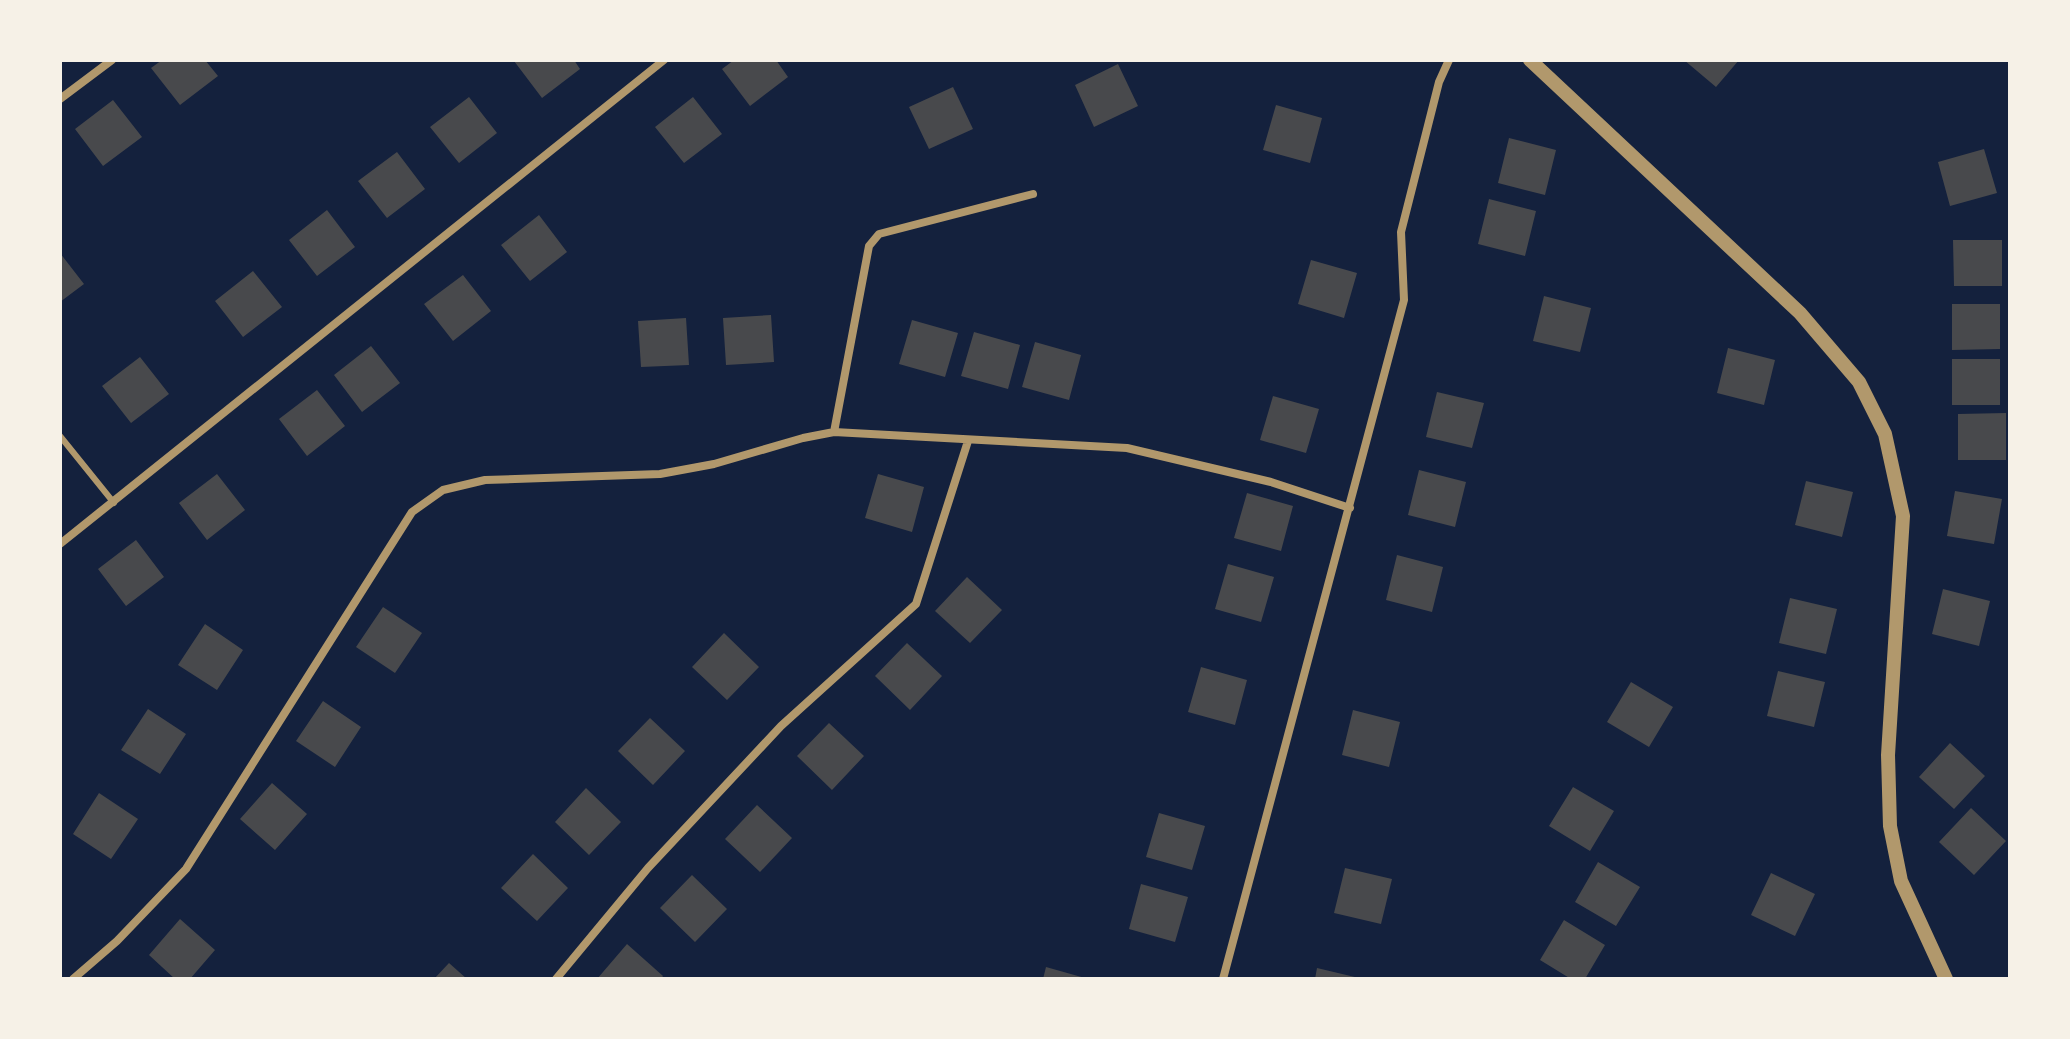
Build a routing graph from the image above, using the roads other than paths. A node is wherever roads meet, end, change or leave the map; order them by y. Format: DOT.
graph roads {
  1 [pos="112,60"];
  2 [pos="664,60"];
  3 [pos="1449,60"];
  4 [pos="1530,60"];
  5 [pos="60,99"];
  6 [pos="1033,194"];
  7 [pos="834,432"];
  8 [pos="60,436"];
  9 [pos="968,441"];
  10 [pos="114,503"];
  11 [pos="1350,508"];
  12 [pos="60,544"];
  13 [pos="73,979"];
  14 [pos="556,979"];
  15 [pos="1223,979"];
  16 [pos="1946,979"];
  1 -- 5 [label="street"];
  2 -- 10 [label="street"];
  3 -- 11 [label="street"];
  4 -- 16 [label="street"];
  6 -- 7 [label="street"];
  7 -- 9 [label="street"];
  7 -- 13 [label="street"];
  8 -- 10 [label="lane"];
  9 -- 11 [label="street"];
  9 -- 14 [label="street"];
  10 -- 12 [label="street"];
  11 -- 15 [label="street"];
}
